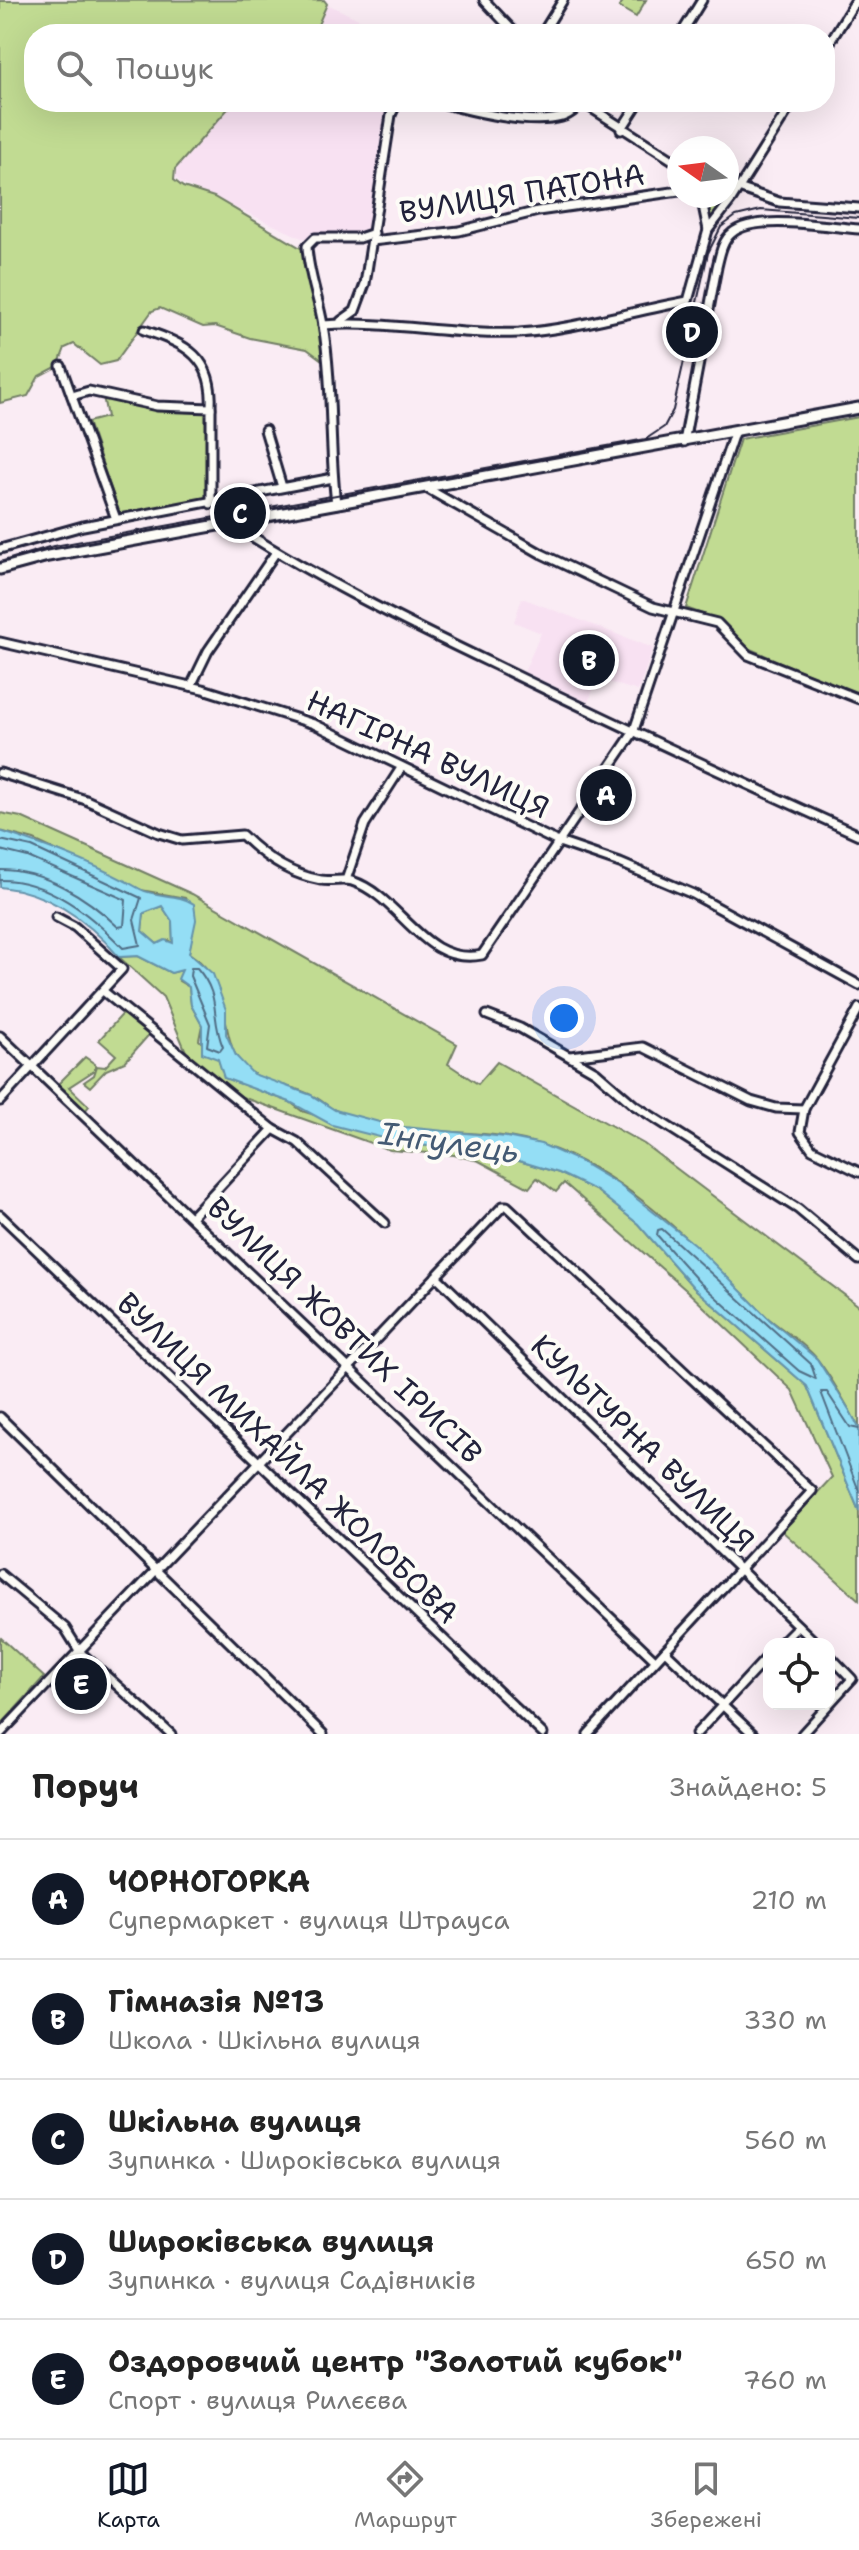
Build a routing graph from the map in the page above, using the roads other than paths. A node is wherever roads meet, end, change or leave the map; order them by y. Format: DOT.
graph roads {
  1 [pos="484,0"];
  2 [pos="563,0"];
  3 [pos="702,0"];
  4 [pos="856,0"];
  5 [pos="507,24"];
  6 [pos="548,24"];
  7 [pos="687,24"];
  8 [pos="835,34"];
  9 [pos="392,112"];
  10 [pos="483,112"];
  11 [pos="571,112"];
  12 [pos="596,112"];
  13 [pos="633,112"];
  14 [pos="787,112"];
  15 [pos="621,130"];
  16 [pos="667,157"];
  17 [pos="740,188"];
  18 [pos="667,193"];
  19 [pos="703,208"];
  20 [pos="859,208"];
  21 [pos="859,229"];
  22 [pos="708,230"];
  23 [pos="373,237"];
  24 [pos="335,324"];
  25 [pos="323,325"];
  26 [pos="144,330"];
  27 [pos="61,366"];
  28 [pos="72,396"];
  29 [pos="211,408"];
  30 [pos="859,408"];
  31 [pos="265,430"];
  32 [pos="734,433"];
  33 [pos="684,442"];
  34 [pos="333,478"];
  35 [pos="282,487"];
  36 [pos="428,489"];
  37 [pos="211,504"];
  38 [pos="336,504"];
  39 [pos="116,519"];
  40 [pos="232,524"];
  41 [pos="0,549"];
  42 [pos="276,552"];
  43 [pos="0,569"];
  44 [pos="674,612"];
  45 [pos="0,642"];
  46 [pos="191,686"];
  47 [pos="859,699"];
  48 [pos="633,733"];
  49 [pos="401,768"];
  50 [pos="0,773"];
  51 [pos="859,835"];
  52 [pos="556,841"];
  53 [pos="346,880"];
  54 [pos="56,917"];
  55 [pos="859,985"];
  56 [pos="103,991"];
  57 [pos="859,1008"];
  58 [pos="487,1015"];
  59 [pos="0,1036"];
  60 [pos="570,1056"];
  61 [pos="32,1066"];
  62 [pos="0,1101"];
  63 [pos="804,1109"];
  64 [pos="273,1129"];
  65 [pos="859,1172"];
  66 [pos="0,1215"];
  67 [pos="192,1216"];
  68 [pos="385,1223"];
  69 [pos="859,1260"];
  70 [pos="436,1276"];
  71 [pos="348,1367"];
  72 [pos="0,1417"];
  73 [pos="259,1463"];
  74 [pos="740,1569"];
  75 [pos="156,1570"];
  76 [pos="0,1574"];
  77 [pos="798,1626"];
  78 [pos="786,1638"];
  79 [pos="811,1638"];
  80 [pos="665,1651"];
  81 [pos="80,1652"];
  82 [pos="655,1660"];
  83 [pos="763,1661"];
  84 [pos="835,1661"];
  85 [pos="835,1699"];
  86 [pos="722,1705"];
  87 [pos="825,1710"];
  88 [pos="0,1734"];
  89 [pos="171,1734"];
  90 [pos="323,1734"];
  91 [pos="543,1734"];
  92 [pos="588,1734"];
  93 [pos="696,1734"];
  94 [pos="753,1734"];
  95 [pos="802,1734"];
  1 -- 5 [label="street"];
  2 -- 6 [label="street"];
  3 -- 7 [label="street"];
  4 -- 8 [label="street"];
  9 -- 23 [label="street"];
  10 -- 11 [label="street"];
  12 -- 15 [label="street"];
  13 -- 15 [label="street"];
  14 -- 17 [label="street"];
  15 -- 16 [label="street"];
  17 -- 20 [label="street"];
  17 -- 22 [label="street"];
  18 -- 23 [label="street, ВУЛИЦЯ ПАТОНА"];
  19 -- 22 [label="street"];
  21 -- 33 [label="street"];
  22 -- 24 [label="street"];
  23 -- 24 [label="street"];
  23 -- 25 [label="street, ВУЛИЦЯ ПАТОНА"];
  24 -- 25 [label="street"];
  25 -- 34 [label="street"];
  26 -- 29 [label="street"];
  27 -- 28 [label="street"];
  28 -- 29 [label="street"];
  28 -- 39 [label="street"];
  29 -- 37 [label="street"];
  30 -- 32 [label="main road"];
  31 -- 35 [label="street"];
  32 -- 33 [label="main road"];
  32 -- 44 [label="street"];
  33 -- 36 [label="main road"];
  34 -- 35 [label="street"];
  34 -- 38 [label="street"];
  35 -- 37 [label="street"];
  36 -- 38 [label="main road"];
  36 -- 44 [label="street"];
  37 -- 39 [label="street"];
  38 -- 40 [label="main road"];
  39 -- 41 [label="street"];
  40 -- 42 [label="street"];
  40 -- 43 [label="main road"];
  42 -- 46 [label="street"];
  42 -- 48 [label="street"];
  44 -- 47 [label="street"];
  44 -- 48 [label="street"];
  45 -- 46 [label="street, НАГІРНА ВУЛИЦЯ"];
  46 -- 49 [label="street, НАГІРНА ВУЛИЦЯ"];
  48 -- 51 [label="street"];
  48 -- 52 [label="street"];
  49 -- 52 [label="street, НАГІРНА ВУЛИЦЯ"];
  49 -- 53 [label="street"];
  50 -- 53 [label="street"];
  52 -- 53 [label="street"];
  52 -- 55 [label="street, НАГІРНА ВУЛИЦЯ"];
  54 -- 56 [label="street"];
  56 -- 61 [label="street"];
  56 -- 64 [label="street"];
  57 -- 63 [label="street"];
  58 -- 60 [label="street"];
  59 -- 61 [label="street, ВУЛИЦЯ ЖОВТИХ ІРИСІВ"];
  60 -- 63 [label="street"];
  60 -- 69 [label="street"];
  61 -- 62 [label="street"];
  61 -- 67 [label="street, ВУЛИЦЯ ЖОВТИХ ІРИСІВ"];
  63 -- 65 [label="street"];
  64 -- 67 [label="street"];
  64 -- 68 [label="street"];
  66 -- 73 [label="street, ВУЛИЦЯ МИХАЙЛА ЖОЛОБОВА"];
  67 -- 71 [label="street, ВУЛИЦЯ ЖОВТИХ ІРИСІВ"];
  70 -- 71 [label="street"];
  70 -- 74 [label="street, КУЛЬТУРНА ВУЛИЦЯ"];
  70 -- 74 [label="street"];
  71 -- 73 [label="street"];
  71 -- 82 [label="street, ВУЛИЦЯ ЖОВТИХ ІРИСІВ"];
  72 -- 75 [label="street"];
  73 -- 75 [label="street"];
  73 -- 91 [label="street, ВУЛИЦЯ МИХАЙЛА ЖОЛОБОВА"];
  74 -- 77 [label="street, КУЛЬТУРНА ВУЛИЦЯ"];
  74 -- 80 [label="street"];
  75 -- 81 [label="street"];
  75 -- 90 [label="street"];
  76 -- 81 [label="street"];
  77 -- 78 [label="street"];
  77 -- 79 [label="street, КУЛЬТУРНА ВУЛИЦЯ"];
  80 -- 82 [label="street"];
  80 -- 86 [label="street"];
  81 -- 88 [label="street"];
  81 -- 89 [label="street"];
  82 -- 92 [label="street"];
  83 -- 86 [label="street"];
  84 -- 85 [label="street"];
  86 -- 93 [label="street"];
  86 -- 94 [label="street"];
  87 -- 95 [label="street"];
}
